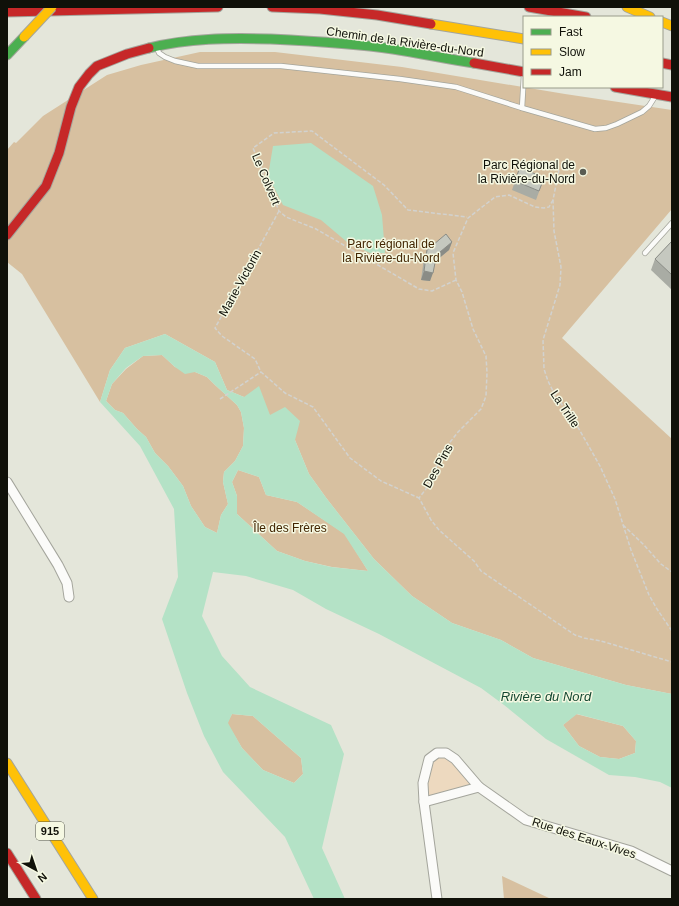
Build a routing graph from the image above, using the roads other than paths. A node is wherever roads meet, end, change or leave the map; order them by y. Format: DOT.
graph roads {
  1 [pos="52,7"];
  2 [pos="218,7"];
  3 [pos="272,7"];
  4 [pos="529,7"];
  5 [pos="627,7"];
  6 [pos="7,12"];
  7 [pos="580,16"];
  8 [pos="648,16"];
  9 [pos="523,39"];
  10 [pos="156,46"];
  11 [pos="7,55"];
  12 [pos="523,72"];
  13 [pos="523,88"];
  14 [pos="621,88"];
  15 [pos="657,94"];
  16 [pos="672,97"];
  17 [pos="522,108"];
  18 [pos="672,224"];
  19 [pos="7,235"];
  20 [pos="645,253"];
  21 [pos="7,482"];
  22 [pos="69,597"];
  23 [pos="7,763"];
  24 [pos="479,787"];
  25 [pos="424,802"];
  26 [pos="7,853"];
  27 [pos="672,871"];
  28 [pos="36,899"];
  29 [pos="93,899"];
  30 [pos="437,899"];
  1 -- 11 [label="main road, bridge"];
  2 -- 6 [label="main road"];
  3 -- 9 [label="main road"];
  4 -- 7 [label="main road"];
  5 -- 8 [label="main road"];
  10 -- 12 [label="main road, Chemin de la Rivière-du-Nord"];
  10 -- 17 [label="lane"];
  10 -- 19 [label="main road, Chemin de la Rivière-du-Nord"];
  13 -- 17 [label="lane"];
  14 -- 15 [label="main road"];
  15 -- 16 [label="main road"];
  15 -- 17 [label="lane"];
  18 -- 20 [label="lane"];
  21 -- 22 [label="street"];
  23 -- 29 [label="main road, 915"];
  24 -- 25 [label="street"];
  24 -- 25 [label="street, Rue des Eaux-Vives"];
  24 -- 27 [label="street, Rue des Eaux-Vives"];
  25 -- 30 [label="street, Rue des Eaux-Vives"];
  26 -- 28 [label="main road"];
}
